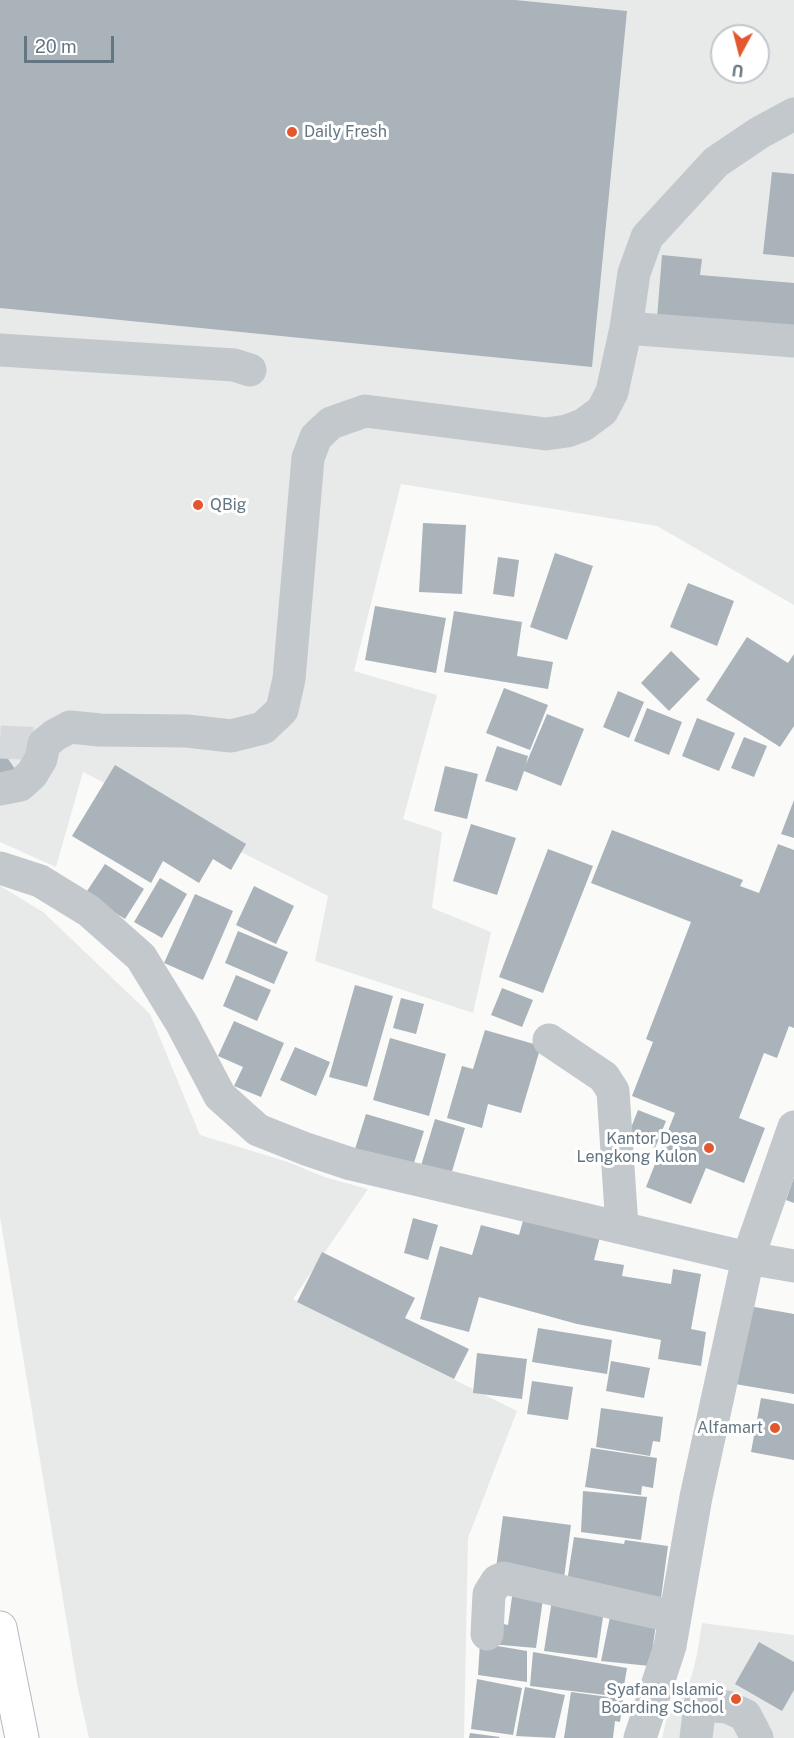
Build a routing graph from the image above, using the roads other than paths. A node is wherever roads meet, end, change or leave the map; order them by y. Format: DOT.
graph roads {
  1 [pos="794,114"];
  2 [pos="626,328"];
  3 [pos="794,340"];
  4 [pos="0,350"];
  5 [pos="250,370"];
  6 [pos="0,789"];
  7 [pos="0,868"];
  8 [pos="549,1041"];
  9 [pos="794,1127"];
  10 [pos="622,1227"];
  11 [pos="748,1258"];
  12 [pos="794,1266"];
  13 [pos="675,1617"];
  14 [pos="0,1628"];
  15 [pos="487,1634"];
  16 [pos="5,1689"];
  17 [pos="22,1738"];
  18 [pos="640,1738"];
  19 [pos="696,1738"];
  20 [pos="757,1738"];
  1 -- 2 [label="street"];
  2 -- 3 [label="street"];
  2 -- 6 [label="street"];
  4 -- 5 [label="street"];
  7 -- 10 [label="street"];
  8 -- 10 [label="street"];
  9 -- 11 [label="street"];
  10 -- 11 [label="street"];
  11 -- 12 [label="street"];
  11 -- 13 [label="street"];
  13 -- 15 [label="street"];
  13 -- 18 [label="street"];
  14 -- 16 [label="main road"];
  16 -- 17 [label="main road"];
  19 -- 20 [label="street"];
}
